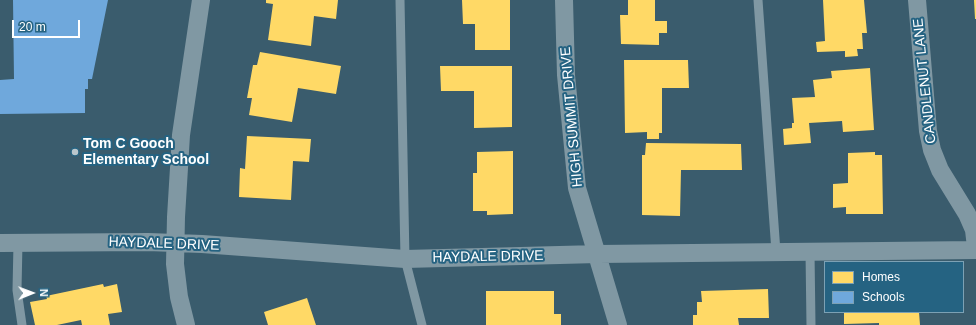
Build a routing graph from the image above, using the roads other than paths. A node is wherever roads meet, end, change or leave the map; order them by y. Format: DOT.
graph roads {
  1 [pos="201,0"];
  2 [pos="400,0"];
  3 [pos="564,0"];
  4 [pos="758,0"];
  5 [pos="917,0"];
  6 [pos="9,243"];
  7 [pos="175,243"];
  8 [pos="976,249"];
  9 [pos="776,252"];
  10 [pos="810,252"];
  11 [pos="598,254"];
  12 [pos="405,259"];
  13 [pos="22,325"];
  14 [pos="186,325"];
  15 [pos="422,325"];
  16 [pos="618,325"];
  17 [pos="811,325"];
  1 -- 7 [label="street"];
  2 -- 12 [label="lane"];
  3 -- 11 [label="street, HIGH SUMMIT DRIVE"];
  4 -- 9 [label="lane"];
  5 -- 8 [label="street, CANDLENUT LANE"];
  6 -- 7 [label="street, HAYDALE DRIVE"];
  6 -- 13 [label="lane"];
  7 -- 12 [label="street, HAYDALE DRIVE"];
  7 -- 14 [label="street"];
  8 -- 10 [label="street, HAYDALE DRIVE"];
  9 -- 10 [label="street, HAYDALE DRIVE"];
  9 -- 11 [label="street, HAYDALE DRIVE"];
  10 -- 17 [label="lane"];
  11 -- 12 [label="street, HAYDALE DRIVE"];
  11 -- 16 [label="street, HIGH SUMMIT DRIVE"];
  12 -- 15 [label="lane"];
}
